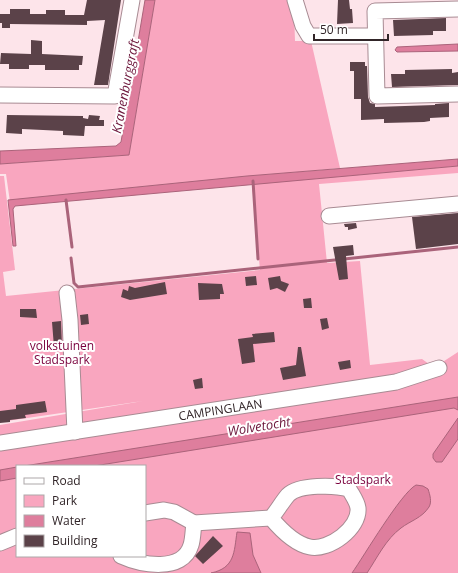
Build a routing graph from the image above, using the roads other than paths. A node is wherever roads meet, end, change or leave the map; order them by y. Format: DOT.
graph roads {
  1 [pos="132,0"];
  2 [pos="294,0"];
  3 [pos="458,9"];
  4 [pos="375,36"];
  5 [pos="458,94"];
  6 [pos="0,95"];
  7 [pos="458,204"];
  8 [pos="329,216"];
  9 [pos="67,293"];
  10 [pos="439,368"];
  11 [pos="75,432"];
  12 [pos="0,444"];
  13 [pos="146,513"];
  14 [pos="271,518"];
  15 [pos="194,523"];
  16 [pos="16,536"];
  17 [pos="0,542"];
  18 [pos="124,557"];
  1 -- 6 [label="street"];
  2 -- 4 [label="street"];
  3 -- 4 [label="street"];
  4 -- 5 [label="street"];
  7 -- 8 [label="street"];
  9 -- 11 [label="street"];
  10 -- 11 [label="street, CAMPINGLAAN"];
  11 -- 12 [label="street, CAMPINGLAAN"];
  13 -- 15 [label="street"];
  14 -- 14 [label="street"];
  14 -- 15 [label="street"];
  15 -- 18 [label="street"];
  16 -- 17 [label="street"];
}
